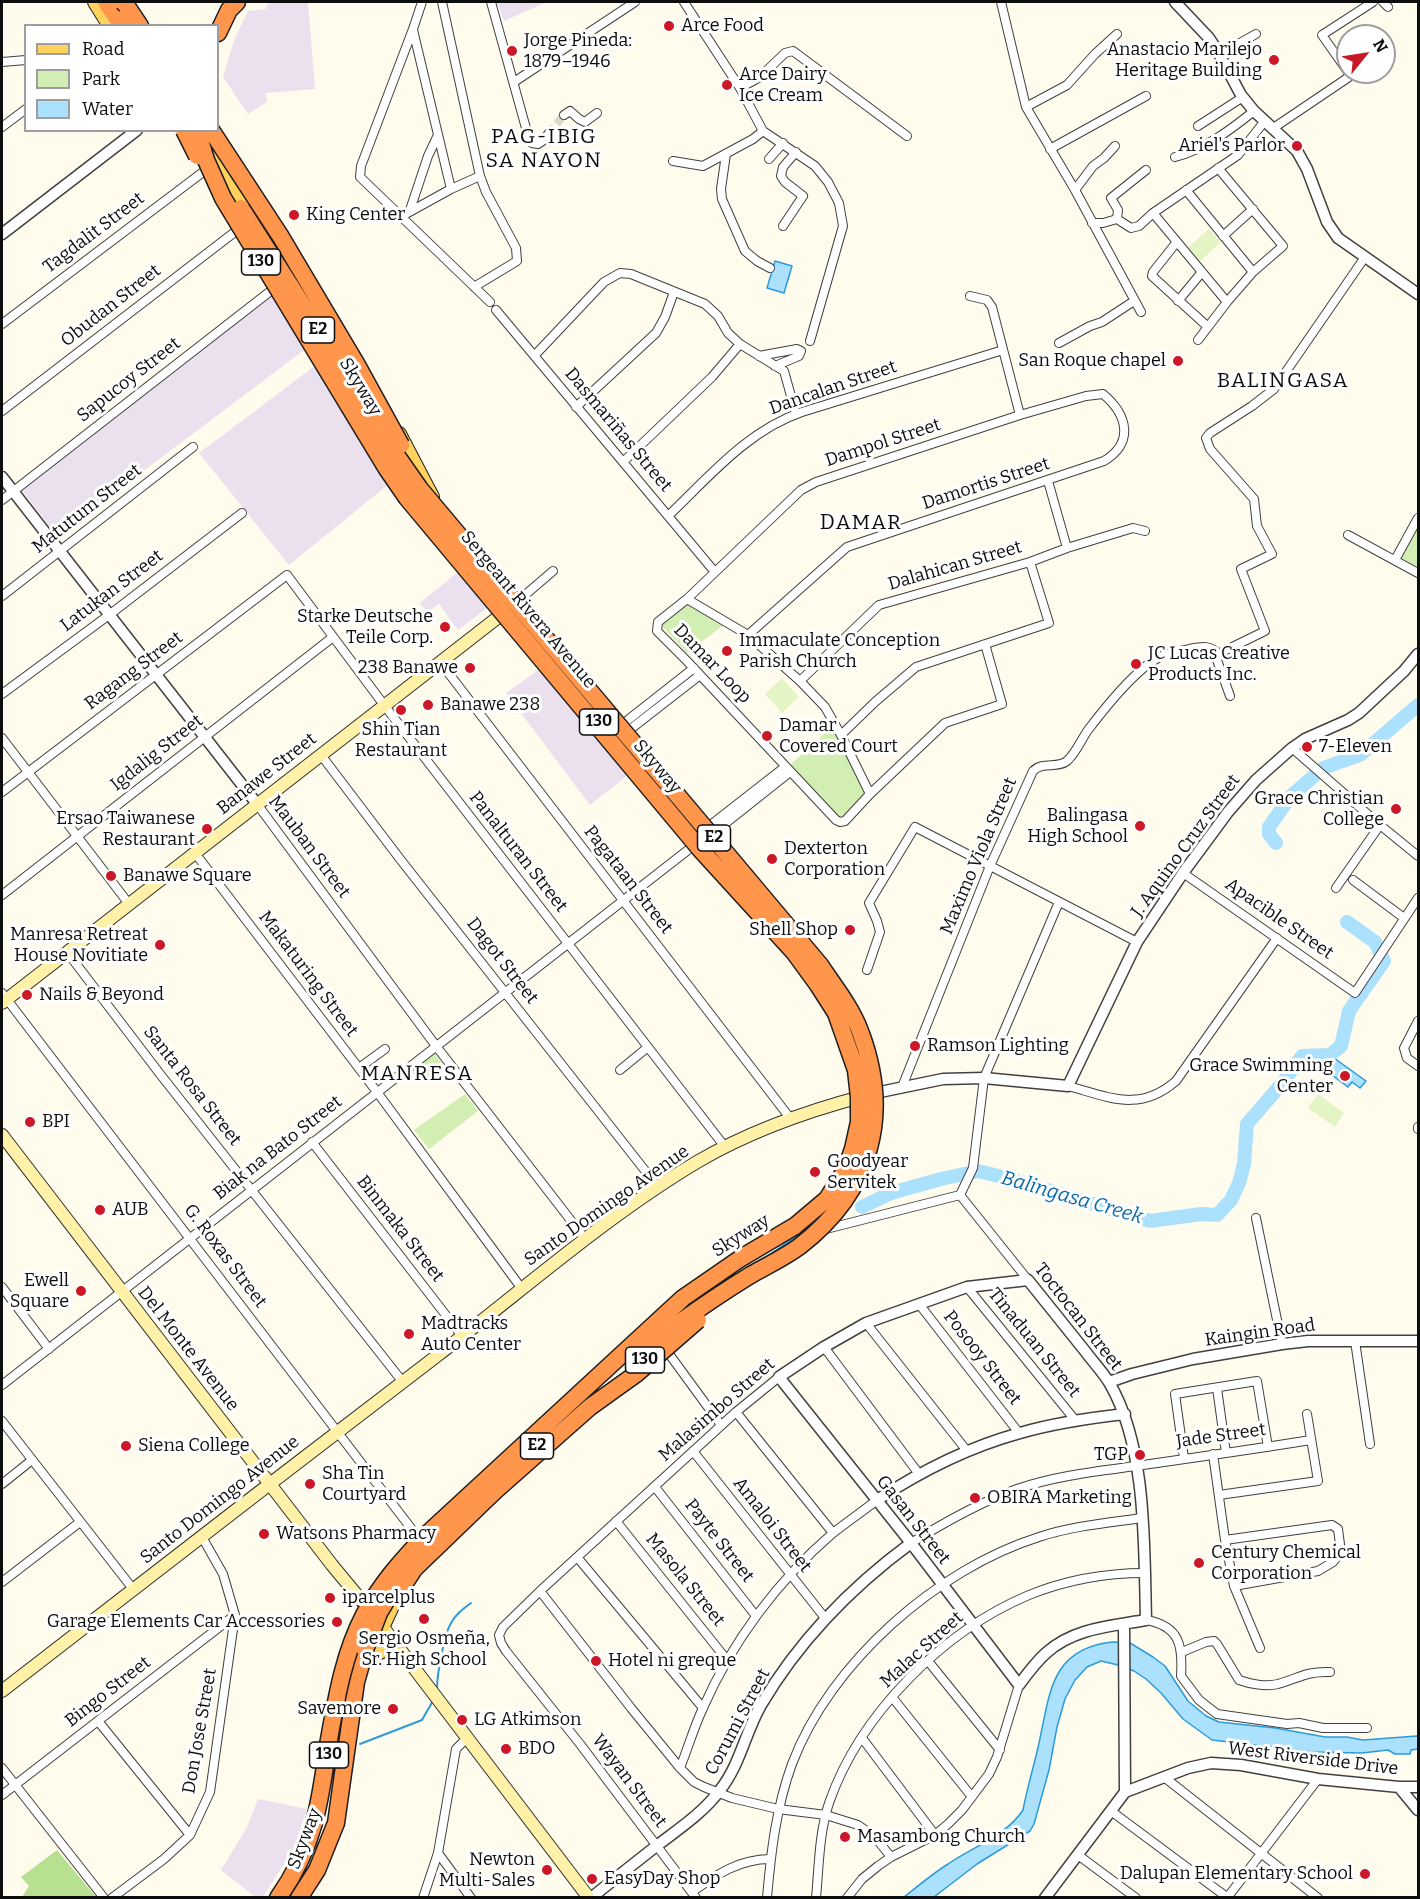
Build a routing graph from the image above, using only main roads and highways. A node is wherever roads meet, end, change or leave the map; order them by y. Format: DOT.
graph roads {
  1 [pos="95,2"];
  2 [pos="106,2"];
  3 [pos="122,2"];
  4 [pos="226,2"];
  5 [pos="237,2"];
  6 [pos="109,24"];
  7 [pos="132,24"];
  8 [pos="213,24"];
  9 [pos="219,31"];
  10 [pos="185,132"];
  11 [pos="185,132"];
  12 [pos="198,132"];
  13 [pos="208,132"];
  14 [pos="208,132"];
  15 [pos="208,132"];
  16 [pos="262,265"];
  17 [pos="285,271"];
  18 [pos="274,282"];
  19 [pos="322,292"];
  20 [pos="357,365"];
  21 [pos="436,504"];
  22 [pos="447,520"];
  23 [pos="518,601"];
  24 [pos="506,611"];
  25 [pos="3,999"];
  26 [pos="880,1092"];
  27 [pos="854,1099"];
  28 [pos="2,1135"];
  29 [pos="749,1276"];
  30 [pos="654,1336"];
  31 [pos="270,1484"];
  32 [pos="376,1618"];
  33 [pos="399,1650"];
  34 [pos="367,1653"];
  35 [pos="2,1691"];
  36 [pos="278,1898"];
  37 [pos="300,1898"];
  38 [pos="590,1898"];
  1 -- 6 [label="main road"];
  2 -- 7 [label="highway"];
  3 -- 7 [label="highway"];
  4 -- 8 [label="highway"];
  5 -- 9 [label="highway"];
  10 -- 18 [label="main road, Sergeant Rivera Avenue / 130"];
  11 -- 16 [label="highway, Skyway, bridge"];
  12 -- 16 [label="highway, Skyway / E2, bridge"];
  13 -- 17 [label="main road, Sergeant Rivera Avenue / 130"];
  14 -- 20 [label="highway, Skyway, bridge"];
  15 -- 22 [label="highway, Skyway / E2, bridge"];
  16 -- 36 [label="highway, Skyway / E2, bridge"];
  17 -- 18 [label="main road"];
  17 -- 21 [label="main road, Sergeant Rivera Avenue / 130"];
  18 -- 24 [label="main road, Sergeant Rivera Avenue / 130"];
  19 -- 20 [label="highway, bridge"];
  20 -- 21 [label="main road, Sergeant Rivera Avenue / 130"];
  20 -- 22 [label="highway, Skyway, bridge"];
  21 -- 23 [label="main road, Sergeant Rivera Avenue / 130"];
  22 -- 29 [label="highway, Skyway / E2, bridge"];
  23 -- 24 [label="main road, Banawe Street"];
  23 -- 26 [label="main road, Sergeant Rivera Avenue / 130"];
  24 -- 25 [label="main road, Banawe Street"];
  24 -- 27 [label="main road, Sergeant Rivera Avenue / 130"];
  26 -- 27 [label="main road, Santo Domingo Avenue"];
  26 -- 30 [label="main road, 130"];
  27 -- 30 [label="main road, 130"];
  27 -- 31 [label="main road, Santo Domingo Avenue"];
  28 -- 31 [label="main road, Del Monte Avenue"];
  29 -- 32 [label="highway, Skyway / E2, bridge"];
  29 -- 34 [label="highway, Skyway / E2, bridge"];
  30 -- 32 [label="main road, 130"];
  30 -- 32 [label="main road, 130"];
  31 -- 32 [label="main road, Del Monte Avenue"];
  31 -- 35 [label="main road, Santo Domingo Avenue"];
  32 -- 33 [label="main road, Del Monte Avenue"];
  32 -- 34 [label="highway, Skyway / E2, bridge"];
  32 -- 36 [label="main road, 130"];
  33 -- 34 [label="main road"];
  33 -- 38 [label="main road, Del Monte Avenue"];
  34 -- 37 [label="highway, Skyway / E2"];
}
